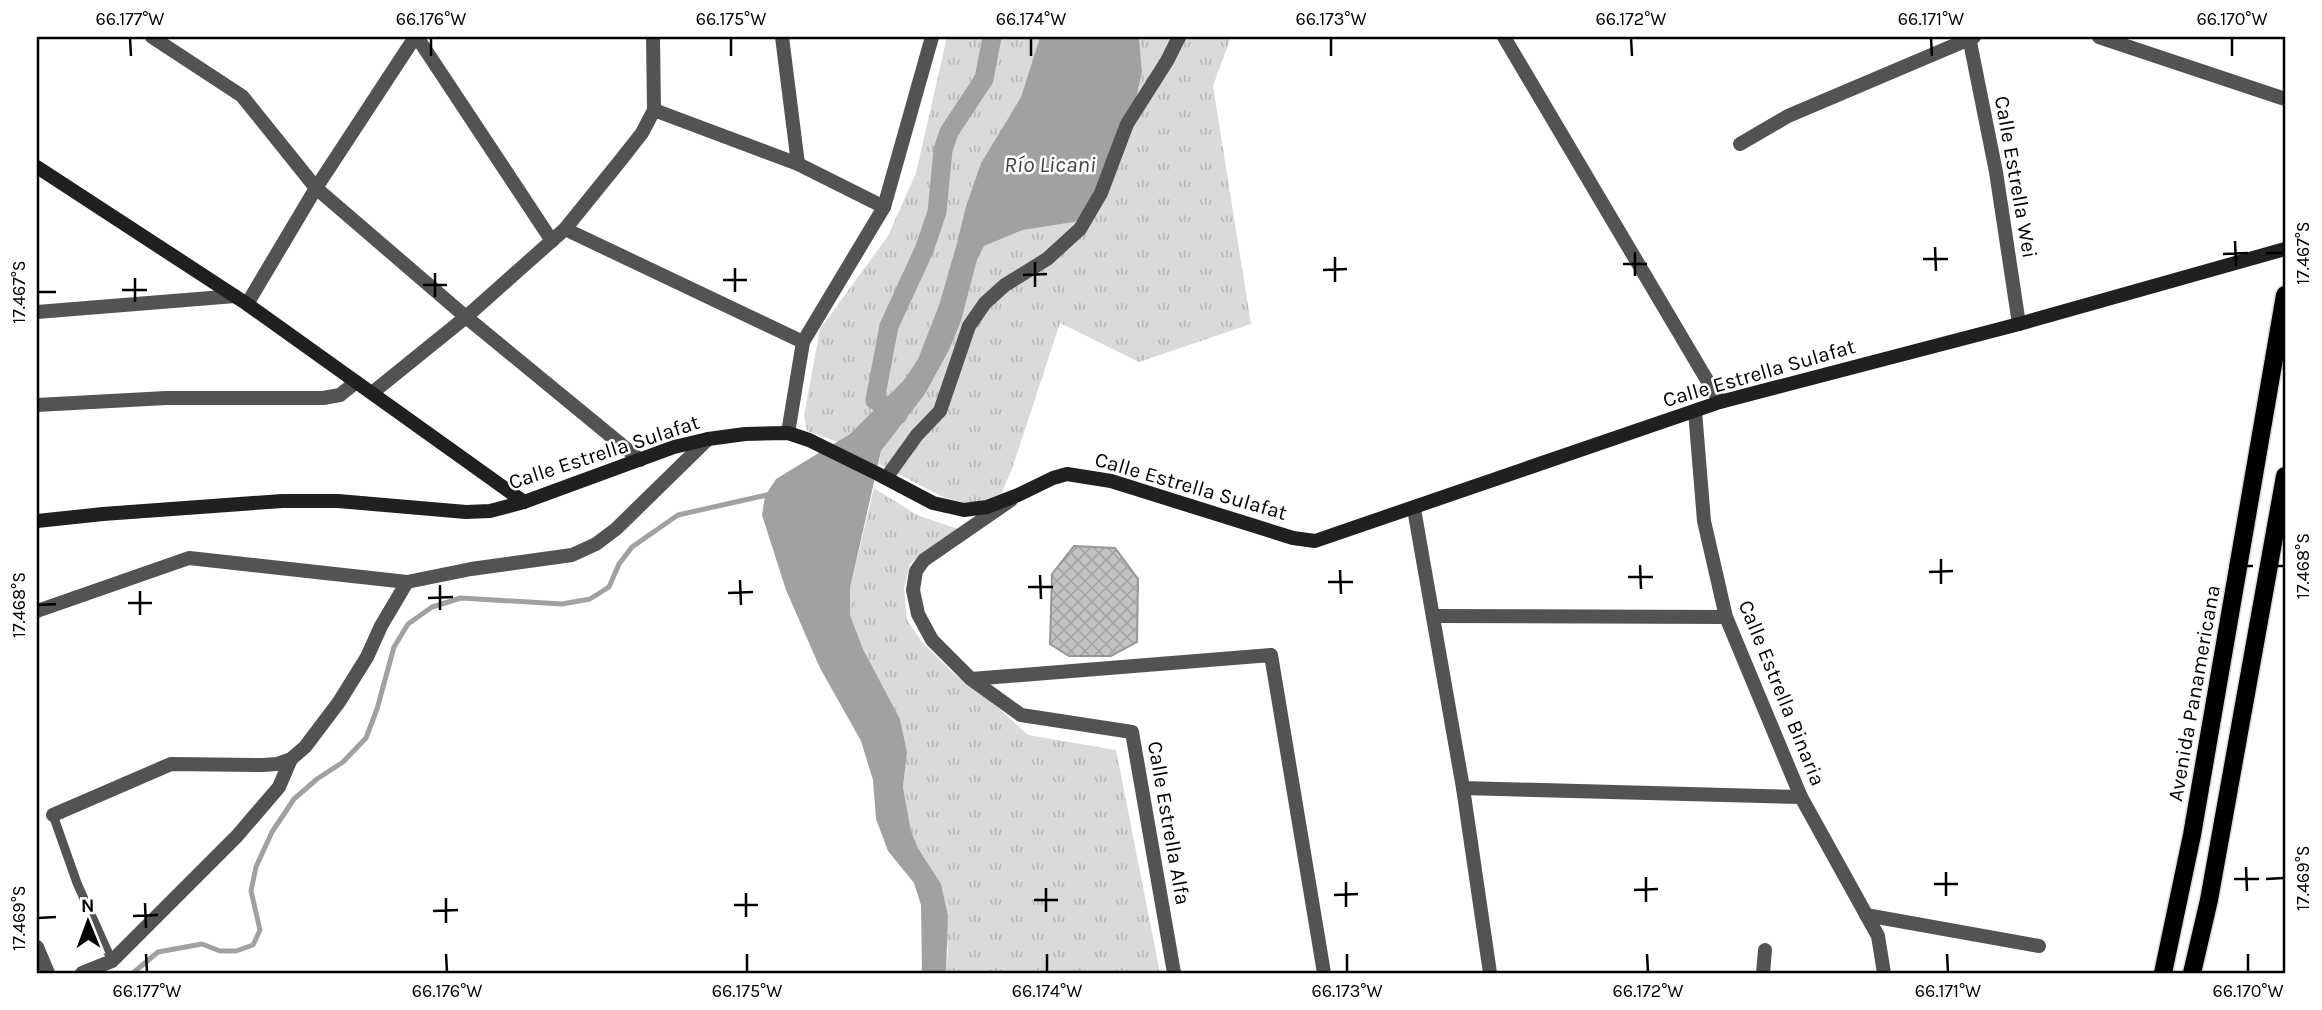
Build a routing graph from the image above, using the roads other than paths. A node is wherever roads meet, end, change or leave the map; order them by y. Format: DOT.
graph roads {
  1 [pos="152,37"];
  2 [pos="416,37"];
  3 [pos="653,37"];
  4 [pos="782,37"];
  5 [pos="932,37"];
  6 [pos="1179,37"];
  7 [pos="1504,37"];
  8 [pos="1970,37"];
  9 [pos="2099,37"];
  10 [pos="2285,99"];
  11 [pos="654,110"];
  12 [pos="1740,144"];
  13 [pos="798,164"];
  14 [pos="37,167"];
  15 [pos="316,188"];
  16 [pos="884,207"];
  17 [pos="565,229"];
  18 [pos="552,241"];
  19 [pos="2285,249"];
  20 [pos="2285,295"];
  21 [pos="241,300"];
  22 [pos="37,312"];
  23 [pos="466,317"];
  24 [pos="2019,324"];
  25 [pos="803,342"];
  26 [pos="356,382"];
  27 [pos="372,393"];
  28 [pos="1720,402"];
  29 [pos="37,405"];
  30 [pos="1695,411"];
  31 [pos="788,433"];
  32 [pos="708,439"];
  33 [pos="640,460"];
  34 [pos="882,476"];
  35 [pos="2285,476"];
  36 [pos="1018,495"];
  37 [pos="524,502"];
  38 [pos="1414,509"];
  39 [pos="37,521"];
  40 [pos="407,582"];
  41 [pos="37,611"];
  42 [pos="1433,616"];
  43 [pos="1726,617"];
  44 [pos="971,680"];
  45 [pos="292,759"];
  46 [pos="1463,789"];
  47 [pos="1801,797"];
  48 [pos="53,815"];
  49 [pos="1866,915"];
  50 [pos="2039,946"];
  51 [pos="37,947"];
  52 [pos="1766,950"];
  53 [pos="112,961"];
  54 [pos="48,973"];
  55 [pos="82,973"];
  56 [pos="1174,973"];
  57 [pos="1324,973"];
  58 [pos="1489,973"];
  59 [pos="1763,973"];
  60 [pos="1884,973"];
  61 [pos="2163,973"];
  62 [pos="2192,973"];
  1 -- 15 [label="street"];
  2 -- 15 [label="street"];
  2 -- 18 [label="street"];
  3 -- 11 [label="street"];
  4 -- 13 [label="street"];
  5 -- 16 [label="street"];
  6 -- 34 [label="street"];
  7 -- 28 [label="street"];
  8 -- 12 [label="street"];
  8 -- 24 [label="street, Calle Estrella Wei"];
  9 -- 10 [label="street"];
  11 -- 13 [label="street"];
  11 -- 17 [label="street"];
  13 -- 16 [label="street"];
  14 -- 21 [label="street"];
  15 -- 21 [label="street"];
  15 -- 23 [label="street"];
  16 -- 25 [label="street"];
  17 -- 18 [label="street"];
  17 -- 25 [label="street"];
  18 -- 23 [label="street"];
  19 -- 24 [label="street, Calle Estrella Sulafat"];
  20 -- 61 [label="main road, Avenida Panamericana"];
  21 -- 22 [label="street"];
  21 -- 26 [label="street"];
  23 -- 27 [label="street"];
  23 -- 33 [label="street"];
  24 -- 28 [label="street, Calle Estrella Sulafat"];
  25 -- 31 [label="street"];
  26 -- 27 [label="street"];
  26 -- 29 [label="street"];
  27 -- 37 [label="street"];
  28 -- 30 [label="street, Calle Estrella Sulafat"];
  30 -- 38 [label="street, Calle Estrella Sulafat"];
  30 -- 43 [label="street, Calle Estrella Binaria"];
  31 -- 32 [label="street, Calle Estrella Sulafat"];
  31 -- 34 [label="street, Calle Estrella Sulafat"];
  32 -- 33 [label="street, Calle Estrella Sulafat"];
  32 -- 40 [label="street"];
  33 -- 37 [label="street, Calle Estrella Sulafat"];
  34 -- 36 [label="street, Calle Estrella Sulafat"];
  35 -- 62 [label="main road"];
  36 -- 38 [label="street, Calle Estrella Sulafat"];
  36 -- 44 [label="street, Calle Estrella Alfa"];
  37 -- 39 [label="street, Calle Estrella Sulafat"];
  38 -- 42 [label="street"];
  40 -- 41 [label="street"];
  40 -- 45 [label="street"];
  42 -- 43 [label="street"];
  42 -- 46 [label="street"];
  43 -- 47 [label="street, Calle Estrella Binaria"];
  44 -- 56 [label="street, Calle Estrella Alfa"];
  44 -- 57 [label="street"];
  45 -- 48 [label="street"];
  45 -- 53 [label="street"];
  46 -- 47 [label="street"];
  46 -- 58 [label="street"];
  47 -- 49 [label="street, Calle Estrella Binaria"];
  48 -- 53 [label="lane"];
  49 -- 50 [label="street"];
  49 -- 60 [label="street, Calle Estrella Binaria"];
  51 -- 54 [label="street"];
  52 -- 59 [label="street"];
  53 -- 55 [label="street"];
}
